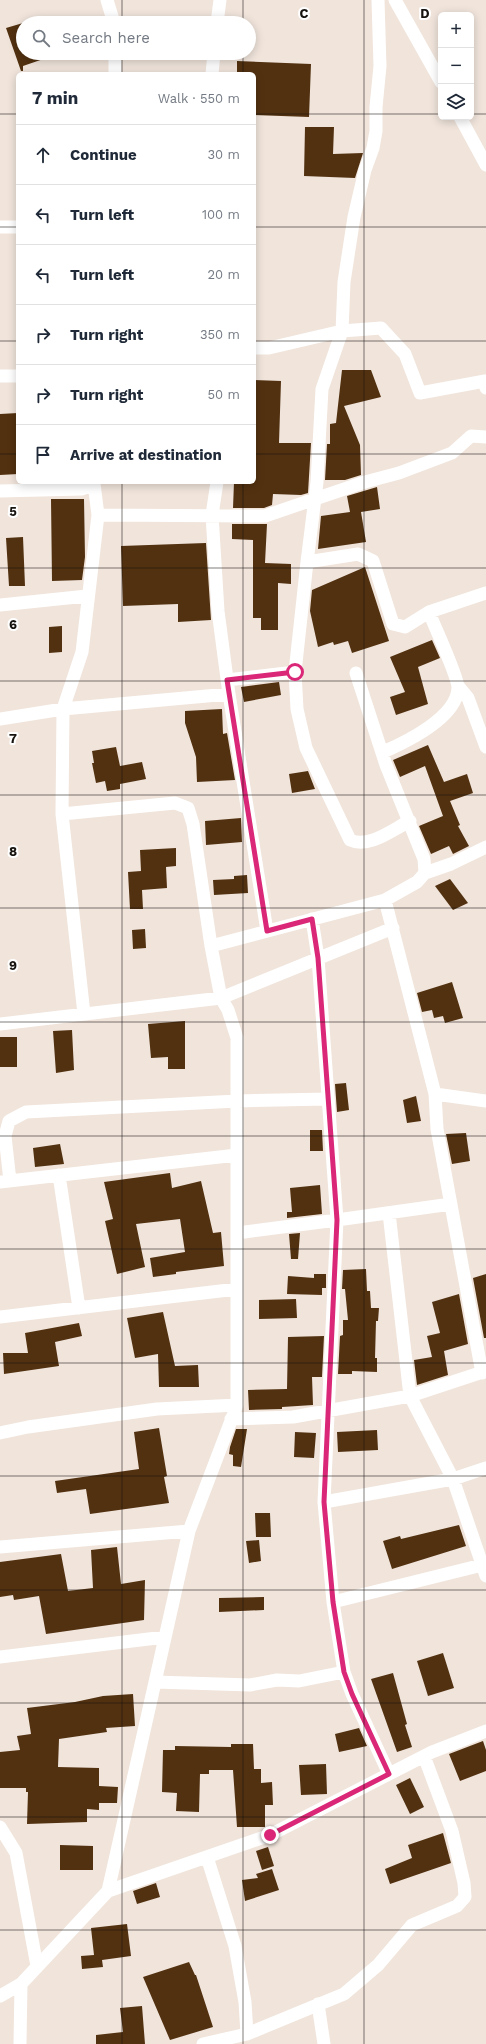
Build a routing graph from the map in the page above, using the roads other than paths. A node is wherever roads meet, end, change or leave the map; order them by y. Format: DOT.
graph roads {
  1 [pos="107,0"];
  2 [pos="220,0"];
  3 [pos="378,0"];
  4 [pos="395,0"];
  5 [pos="112,16"];
  6 [pos="218,16"];
  7 [pos="115,60"];
  8 [pos="213,60"];
  9 [pos="114,72"];
  10 [pos="212,72"];
  11 [pos="438,77"];
  12 [pos="462,120"];
  13 [pos="486,164"];
  14 [pos="0,227"];
  15 [pos="16,227"];
  16 [pos="342,330"];
  17 [pos="256,348"];
  18 [pos="0,376"];
  19 [pos="16,376"];
  20 [pos="486,388"];
  21 [pos="486,437"];
  22 [pos="92,484"];
  23 [pos="94,484"];
  24 [pos="217,484"];
  25 [pos="0,491"];
  26 [pos="315,499"];
  27 [pos="98,515"];
  28 [pos="212,515"];
  29 [pos="307,562"];
  30 [pos="486,592"];
  31 [pos="87,596"];
  32 [pos="0,605"];
  33 [pos="429,612"];
  34 [pos="295,672"];
  35 [pos="356,673"];
  36 [pos="227,680"];
  37 [pos="458,686"];
  38 [pos="229,694"];
  39 [pos="63,709"];
  40 [pos="0,719"];
  41 [pos="486,746"];
  42 [pos="382,752"];
  43 [pos="62,814"];
  44 [pos="410,821"];
  45 [pos="486,847"];
  46 [pos="425,874"];
  47 [pos="385,900"];
  48 [pos="312,919"];
  49 [pos="393,928"];
  50 [pos="267,931"];
  51 [pos="211,946"];
  52 [pos="318,958"];
  53 [pos="221,998"];
  54 [pos="84,1014"];
  55 [pos="0,1024"];
  56 [pos="435,1094"];
  57 [pos="327,1099"];
  58 [pos="237,1101"];
  59 [pos="486,1101"];
  60 [pos="237,1155"];
  61 [pos="59,1176"];
  62 [pos="5,1181"];
  63 [pos="451,1204"];
  64 [pos="389,1213"];
  65 [pos="337,1220"];
  66 [pos="237,1233"];
  67 [pos="237,1289"];
  68 [pos="79,1308"];
  69 [pos="0,1317"];
  70 [pos="484,1372"];
  71 [pos="410,1396"];
  72 [pos="237,1404"];
  73 [pos="329,1410"];
  74 [pos="231,1419"];
  75 [pos="0,1432"];
  76 [pos="486,1468"];
  77 [pos="453,1479"];
  78 [pos="324,1502"];
  79 [pos="189,1531"];
  80 [pos="0,1547"];
  81 [pos="485,1568"];
  82 [pos="333,1602"];
  83 [pos="165,1637"];
  84 [pos="0,1657"];
  85 [pos="344,1672"];
  86 [pos="155,1682"];
  87 [pos="486,1731"];
  88 [pos="424,1756"];
  89 [pos="389,1774"];
  90 [pos="0,1827"];
  91 [pos="207,1857"];
  92 [pos="108,1891"];
  93 [pos="37,1966"];
  94 [pos="21,1984"];
  95 [pos="0,1996"];
  96 [pos="318,2004"];
  97 [pos="247,2034"];
  98 [pos="20,2044"];
  99 [pos="203,2044"];
  100 [pos="324,2044"];
  1 -- 5 [label="street"];
  2 -- 6 [label="street"];
  3 -- 16 [label="street"];
  4 -- 11 [label="street"];
  7 -- 9 [label="street"];
  8 -- 10 [label="street"];
  12 -- 13 [label="street"];
  14 -- 15 [label="street"];
  16 -- 17 [label="street"];
  16 -- 20 [label="street"];
  16 -- 26 [label="street"];
  18 -- 19 [label="street"];
  21 -- 26 [label="street"];
  22 -- 25 [label="street"];
  23 -- 27 [label="street"];
  24 -- 28 [label="street"];
  26 -- 28 [label="street"];
  26 -- 29 [label="street"];
  27 -- 28 [label="street"];
  27 -- 31 [label="street"];
  28 -- 36 [label="street"];
  29 -- 33 [label="street"];
  29 -- 34 [label="street"];
  30 -- 33 [label="street"];
  31 -- 32 [label="street"];
  31 -- 39 [label="street"];
  33 -- 37 [label="street"];
  34 -- 36 [label="street"];
  34 -- 44 [label="street"];
  35 -- 42 [label="street"];
  36 -- 38 [label="street"];
  37 -- 41 [label="street"];
  37 -- 42 [label="street"];
  38 -- 39 [label="street"];
  38 -- 50 [label="street"];
  39 -- 40 [label="street"];
  39 -- 43 [label="street"];
  42 -- 44 [label="street"];
  43 -- 51 [label="street"];
  43 -- 54 [label="street"];
  44 -- 46 [label="street"];
  45 -- 46 [label="street"];
  46 -- 47 [label="street"];
  47 -- 48 [label="street"];
  47 -- 49 [label="street"];
  48 -- 50 [label="street"];
  48 -- 52 [label="street"];
  49 -- 52 [label="street"];
  49 -- 56 [label="street"];
  50 -- 51 [label="street"];
  51 -- 53 [label="street"];
  52 -- 53 [label="street"];
  52 -- 57 [label="street"];
  53 -- 54 [label="street"];
  53 -- 58 [label="street"];
  54 -- 55 [label="street"];
  56 -- 59 [label="street"];
  56 -- 63 [label="street"];
  57 -- 58 [label="street"];
  57 -- 65 [label="street"];
  58 -- 60 [label="street"];
  58 -- 62 [label="street"];
  60 -- 61 [label="street"];
  60 -- 66 [label="street"];
  61 -- 62 [label="street"];
  61 -- 68 [label="street"];
  63 -- 64 [label="street"];
  63 -- 70 [label="street"];
  64 -- 65 [label="street"];
  64 -- 71 [label="street"];
  65 -- 66 [label="street"];
  65 -- 73 [label="street"];
  66 -- 67 [label="street"];
  67 -- 68 [label="street"];
  67 -- 72 [label="street"];
  68 -- 69 [label="street"];
  70 -- 71 [label="street"];
  71 -- 73 [label="street"];
  71 -- 77 [label="street"];
  72 -- 74 [label="street"];
  72 -- 75 [label="street"];
  73 -- 74 [label="street"];
  73 -- 78 [label="street"];
  74 -- 79 [label="street"];
  76 -- 77 [label="street"];
  77 -- 78 [label="street"];
  77 -- 81 [label="street"];
  78 -- 82 [label="street"];
  79 -- 80 [label="street"];
  79 -- 83 [label="street"];
  81 -- 82 [label="street"];
  82 -- 85 [label="street"];
  83 -- 84 [label="street"];
  83 -- 86 [label="street"];
  85 -- 86 [label="street"];
  85 -- 89 [label="street"];
  86 -- 92 [label="street"];
  87 -- 88 [label="street"];
  88 -- 89 [label="street"];
  88 -- 96 [label="street"];
  89 -- 91 [label="street"];
  90 -- 93 [label="street"];
  91 -- 92 [label="street"];
  91 -- 97 [label="street"];
  92 -- 93 [label="street"];
  93 -- 94 [label="street"];
  94 -- 95 [label="street"];
  94 -- 98 [label="street"];
  96 -- 97 [label="street"];
  96 -- 100 [label="street"];
  97 -- 99 [label="street"];
}
